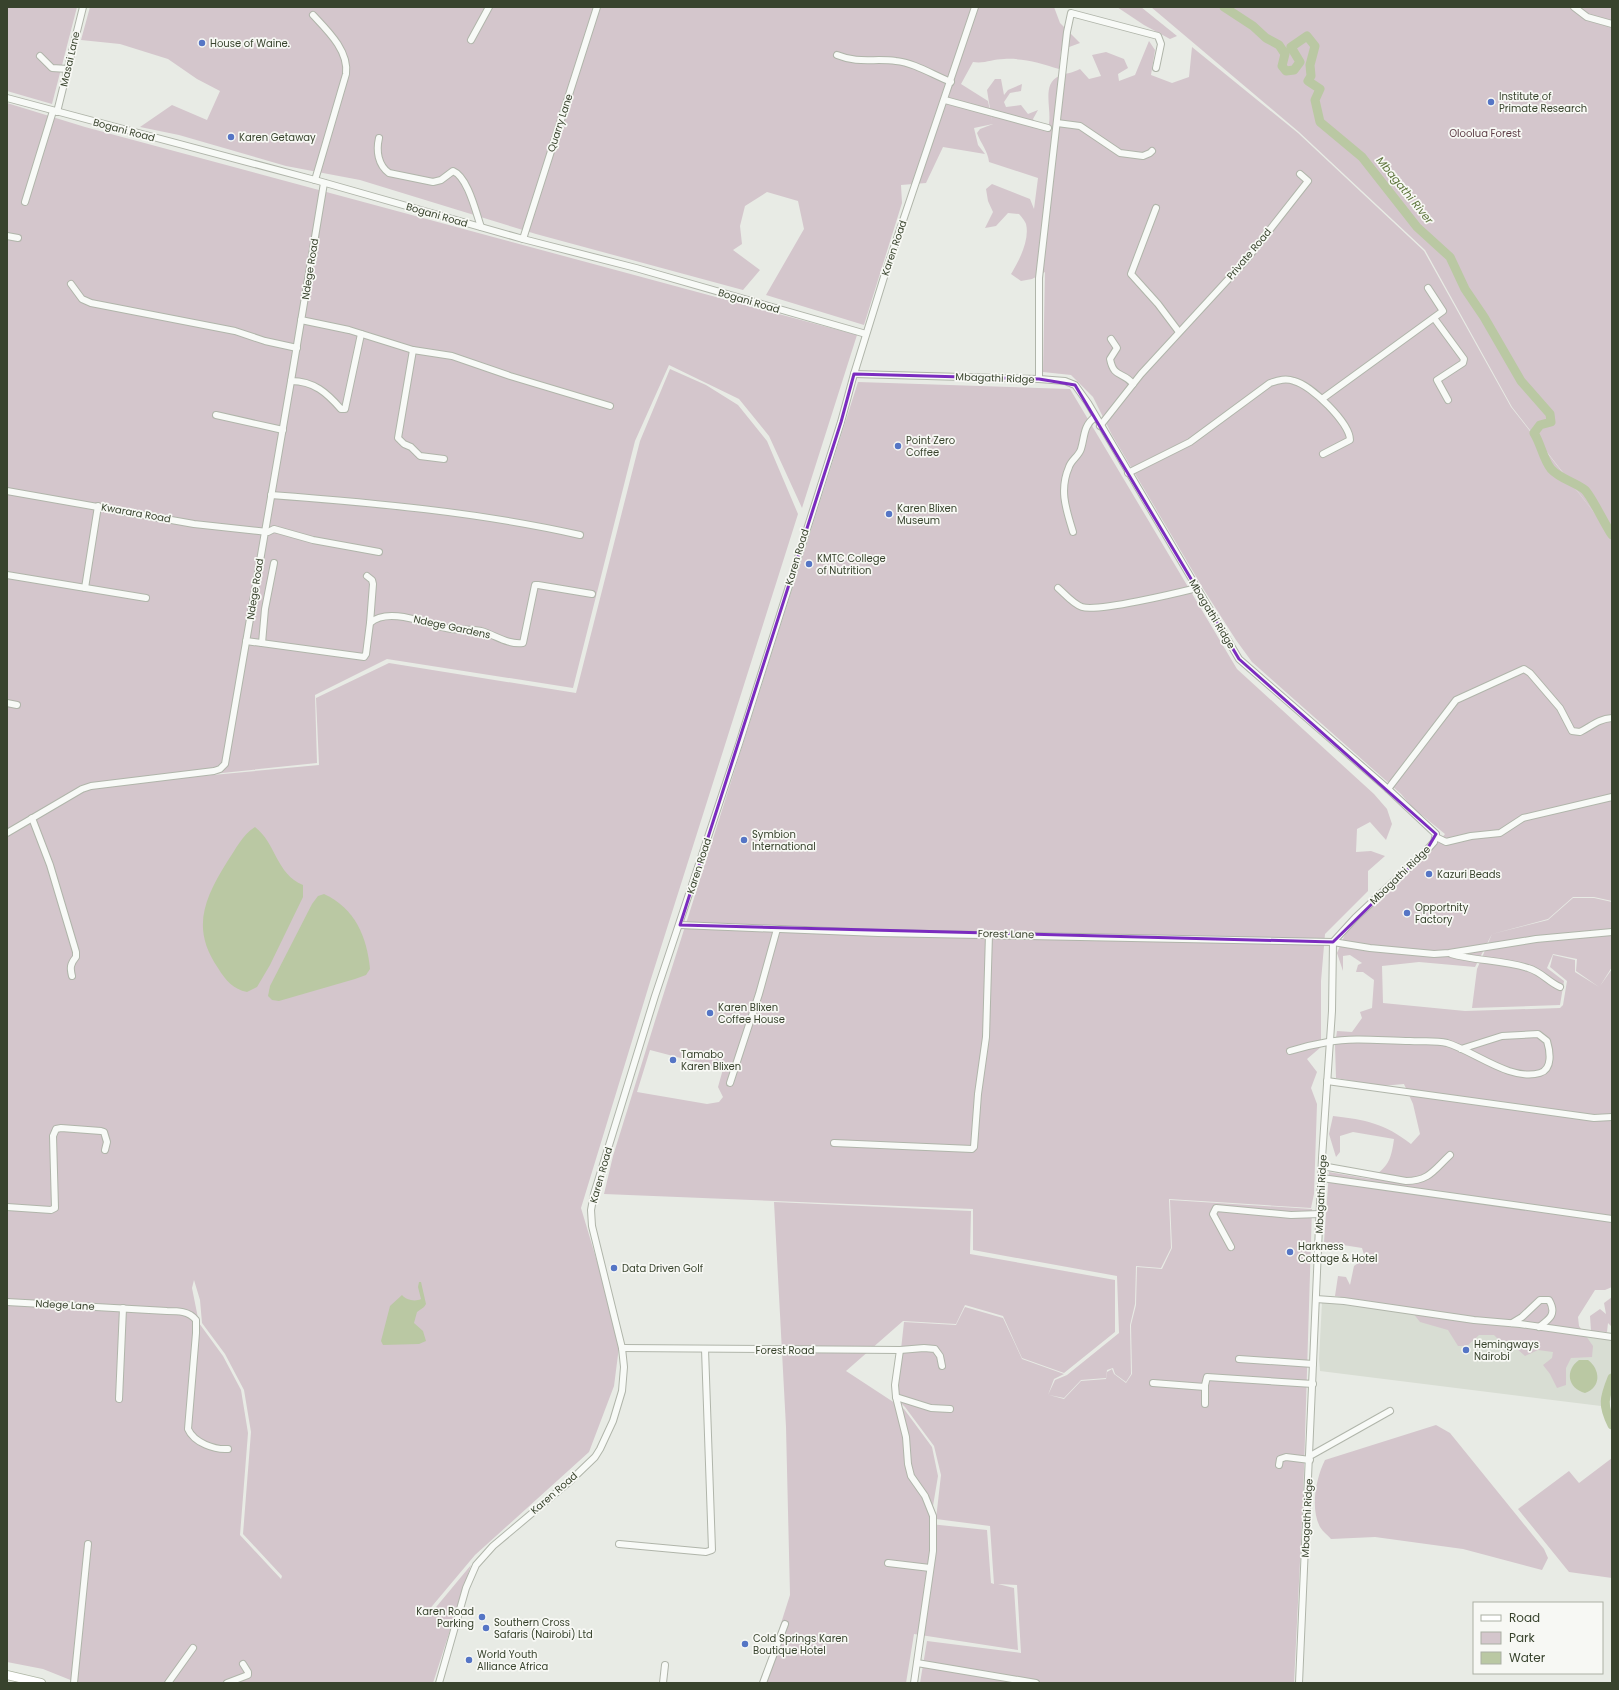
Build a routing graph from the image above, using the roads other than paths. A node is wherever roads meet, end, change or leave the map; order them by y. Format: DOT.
graph roads {
  1 [pos="83,7"];
  2 [pos="489,7"];
  3 [pos="597,7"];
  4 [pos="1574,7"];
  5 [pos="972,8"];
  6 [pos="313,15"];
  7 [pos="1612,24"];
  8 [pos="471,40"];
  9 [pos="838,55"];
  10 [pos="40,56"];
  11 [pos="1156,68"];
  12 [pos="68,69"];
  13 [pos="951,82"];
  14 [pos="7,98"];
  15 [pos="945,100"];
  16 [pos="55,111"];
  17 [pos="1056,123"];
  18 [pos="1048,128"];
  19 [pos="379,138"];
  20 [pos="1152,151"];
  21 [pos="1300,174"];
  22 [pos="315,180"];
  23 [pos="324,183"];
  24 [pos="25,202"];
  25 [pos="1156,208"];
  26 [pos="481,227"];
  27 [pos="7,236"];
  28 [pos="18,238"];
  29 [pos="523,239"];
  30 [pos="71,284"];
  31 [pos="1428,288"];
  32 [pos="1434,318"];
  33 [pos="301,320"];
  34 [pos="1179,332"];
  35 [pos="361,334"];
  36 [pos="866,334"];
  37 [pos="1111,339"];
  38 [pos="297,348"];
  39 [pos="413,350"];
  40 [pos="854,374"];
  41 [pos="1039,379"];
  42 [pos="291,381"];
  43 [pos="1133,384"];
  44 [pos="1322,399"];
  45 [pos="1448,400"];
  46 [pos="610,406"];
  47 [pos="216,415"];
  48 [pos="1095,417"];
  49 [pos="1100,426"];
  50 [pos="283,430"];
  51 [pos="1323,454"];
  52 [pos="444,459"];
  53 [pos="1128,473"];
  54 [pos="7,491"];
  55 [pos="271,495"];
  56 [pos="98,506"];
  57 [pos="265,532"];
  58 [pos="1073,532"];
  59 [pos="580,536"];
  60 [pos="379,552"];
  61 [pos="274,564"];
  62 [pos="7,574"];
  63 [pos="367,576"];
  64 [pos="85,588"];
  65 [pos="1058,588"];
  66 [pos="1197,588"];
  67 [pos="592,594"];
  68 [pos="146,598"];
  69 [pos="370,623"];
  70 [pos="246,641"];
  71 [pos="262,643"];
  72 [pos="7,703"];
  73 [pos="17,705"];
  74 [pos="1612,718"];
  75 [pos="1388,789"];
  76 [pos="1612,797"];
  77 [pos="32,818"];
  78 [pos="7,833"];
  79 [pos="1436,837"];
  80 [pos="680,925"];
  81 [pos="777,929"];
  82 [pos="1612,932"];
  83 [pos="989,934"];
  84 [pos="1333,942"];
  85 [pos="1449,953"];
  86 [pos="72,976"];
  87 [pos="1560,987"];
  88 [pos="1330,1041"];
  89 [pos="1461,1049"];
  90 [pos="1290,1050"];
  91 [pos="1327,1081"];
  92 [pos="730,1084"];
  93 [pos="1612,1117"];
  94 [pos="834,1143"];
  95 [pos="105,1150"];
  96 [pos="1450,1155"];
  97 [pos="1322,1166"];
  98 [pos="1322,1178"];
  99 [pos="7,1207"];
  100 [pos="1320,1214"];
  101 [pos="1612,1219"];
  102 [pos="1231,1247"];
  103 [pos="1316,1299"];
  104 [pos="7,1302"];
  105 [pos="123,1308"];
  106 [pos="1511,1323"];
  107 [pos="1539,1326"];
  108 [pos="1612,1337"];
  109 [pos="622,1348"];
  110 [pos="705,1349"];
  111 [pos="900,1350"];
  112 [pos="1239,1359"];
  113 [pos="1313,1364"];
  114 [pos="942,1366"];
  115 [pos="1153,1384"];
  116 [pos="1313,1384"];
  117 [pos="1205,1387"];
  118 [pos="896,1397"];
  119 [pos="119,1399"];
  120 [pos="1205,1404"];
  121 [pos="950,1409"];
  122 [pos="1390,1411"];
  123 [pos="228,1449"];
  124 [pos="1310,1458"];
  125 [pos="1279,1465"];
  126 [pos="88,1544"];
  127 [pos="619,1544"];
  128 [pos="888,1563"];
  129 [pos="930,1568"];
  130 [pos="785,1624"];
  131 [pos="193,1648"];
  132 [pos="917,1663"];
  133 [pos="243,1664"];
  134 [pos="665,1665"];
  135 [pos="7,1675"];
  136 [pos="41,1683"];
  137 [pos="74,1683"];
  138 [pos="168,1683"];
  139 [pos="227,1683"];
  140 [pos="439,1683"];
  141 [pos="662,1683"];
  142 [pos="763,1683"];
  143 [pos="914,1683"];
  144 [pos="1036,1683"];
  145 [pos="1299,1683"];
  1 -- 12 [label="street, Masai Lane"];
  2 -- 8 [label="street"];
  3 -- 29 [label="street, Quarry Lane"];
  4 -- 7 [label="street"];
  5 -- 13 [label="street, Karen Road"];
  6 -- 22 [label="street"];
  9 -- 13 [label="street"];
  10 -- 12 [label="street"];
  11 -- 17 [label="street"];
  12 -- 16 [label="street, Masai Lane"];
  13 -- 15 [label="street, Karen Road"];
  14 -- 16 [label="street, Bogani Road"];
  15 -- 18 [label="street"];
  15 -- 36 [label="street, Karen Road"];
  16 -- 22 [label="street, Bogani Road"];
  16 -- 24 [label="street, Masai Lane"];
  17 -- 20 [label="street"];
  17 -- 41 [label="street"];
  19 -- 26 [label="street"];
  21 -- 34 [label="street, Private Road"];
  22 -- 23 [label="street, Bogani Road"];
  23 -- 26 [label="street, Bogani Road"];
  23 -- 33 [label="street, Ndege Road"];
  25 -- 34 [label="street"];
  26 -- 29 [label="street, Bogani Road"];
  27 -- 28 [label="street"];
  29 -- 36 [label="street, Bogani Road"];
  30 -- 38 [label="street"];
  31 -- 32 [label="street"];
  32 -- 44 [label="street"];
  32 -- 45 [label="street"];
  33 -- 35 [label="street"];
  33 -- 38 [label="street, Ndege Road"];
  34 -- 43 [label="street, Private Road"];
  35 -- 39 [label="street"];
  35 -- 42 [label="street"];
  36 -- 40 [label="street, Karen Road"];
  37 -- 43 [label="street"];
  38 -- 42 [label="street, Ndege Road"];
  39 -- 46 [label="street"];
  39 -- 52 [label="street"];
  40 -- 41 [label="street, Mbagathi Ridge"];
  40 -- 80 [label="street, Karen Road"];
  41 -- 48 [label="street, Mbagathi Ridge"];
  42 -- 50 [label="street, Ndege Road"];
  43 -- 49 [label="street, Private Road"];
  44 -- 51 [label="street"];
  44 -- 53 [label="street"];
  47 -- 50 [label="street"];
  48 -- 49 [label="street, Mbagathi Ridge"];
  48 -- 58 [label="street"];
  49 -- 53 [label="street, Mbagathi Ridge"];
  50 -- 55 [label="street, Ndege Road"];
  53 -- 66 [label="street, Mbagathi Ridge"];
  54 -- 56 [label="street, Kwarara Road"];
  55 -- 57 [label="street, Ndege Road"];
  55 -- 59 [label="street"];
  56 -- 57 [label="street, Kwarara Road"];
  56 -- 64 [label="street"];
  57 -- 60 [label="street, Kwarara Road"];
  57 -- 70 [label="street, Ndege Road"];
  61 -- 71 [label="street"];
  62 -- 64 [label="street"];
  63 -- 69 [label="street"];
  64 -- 68 [label="street"];
  65 -- 66 [label="street"];
  66 -- 75 [label="street, Mbagathi Ridge"];
  67 -- 69 [label="street, Ndege Gardens"];
  69 -- 71 [label="street"];
  70 -- 71 [label="street"];
  70 -- 77 [label="street, Ndege Road"];
  72 -- 73 [label="street"];
  74 -- 75 [label="street"];
  75 -- 79 [label="street, Mbagathi Ridge"];
  76 -- 79 [label="street"];
  77 -- 78 [label="street, Ndege Road"];
  77 -- 86 [label="street"];
  79 -- 84 [label="street, Mbagathi Ridge"];
  80 -- 81 [label="street, Forest Lane"];
  80 -- 109 [label="street, Karen Road"];
  81 -- 83 [label="street, Forest Lane"];
  81 -- 92 [label="street"];
  82 -- 85 [label="street"];
  83 -- 84 [label="street, Forest Lane"];
  83 -- 94 [label="street"];
  84 -- 85 [label="street, Forest Lane"];
  84 -- 88 [label="street, Mbagathi Ridge"];
  85 -- 87 [label="street"];
  88 -- 89 [label="street"];
  88 -- 90 [label="street"];
  88 -- 91 [label="street, Mbagathi Ridge"];
  89 -- 89 [label="street"];
  91 -- 93 [label="street"];
  91 -- 97 [label="street, Mbagathi Ridge"];
  95 -- 99 [label="street"];
  96 -- 97 [label="street"];
  97 -- 98 [label="street, Mbagathi Ridge"];
  98 -- 100 [label="street, Mbagathi Ridge"];
  98 -- 101 [label="street"];
  100 -- 102 [label="street"];
  100 -- 103 [label="street, Mbagathi Ridge"];
  103 -- 106 [label="street"];
  103 -- 113 [label="street, Mbagathi Ridge"];
  104 -- 105 [label="street, Ndege Lane"];
  105 -- 119 [label="street"];
  105 -- 123 [label="street, Ndege Lane"];
  106 -- 107 [label="street"];
  106 -- 107 [label="street"];
  107 -- 108 [label="street"];
  109 -- 110 [label="street, Forest Road"];
  109 -- 140 [label="street, Karen Road"];
  110 -- 111 [label="street, Forest Road"];
  110 -- 127 [label="street"];
  111 -- 114 [label="street, Forest Road"];
  111 -- 118 [label="street"];
  112 -- 113 [label="street"];
  113 -- 116 [label="street, Mbagathi Ridge"];
  115 -- 117 [label="street"];
  116 -- 117 [label="street"];
  116 -- 124 [label="street, Mbagathi Ridge"];
  117 -- 120 [label="street"];
  118 -- 121 [label="street"];
  118 -- 129 [label="street"];
  122 -- 124 [label="street"];
  124 -- 125 [label="street"];
  124 -- 145 [label="street, Mbagathi Ridge"];
  126 -- 137 [label="street"];
  128 -- 129 [label="street"];
  129 -- 132 [label="street"];
  130 -- 142 [label="street"];
  131 -- 138 [label="street"];
  132 -- 143 [label="street"];
  132 -- 144 [label="street"];
  133 -- 139 [label="street"];
  134 -- 141 [label="street"];
  135 -- 136 [label="main road"];
}
